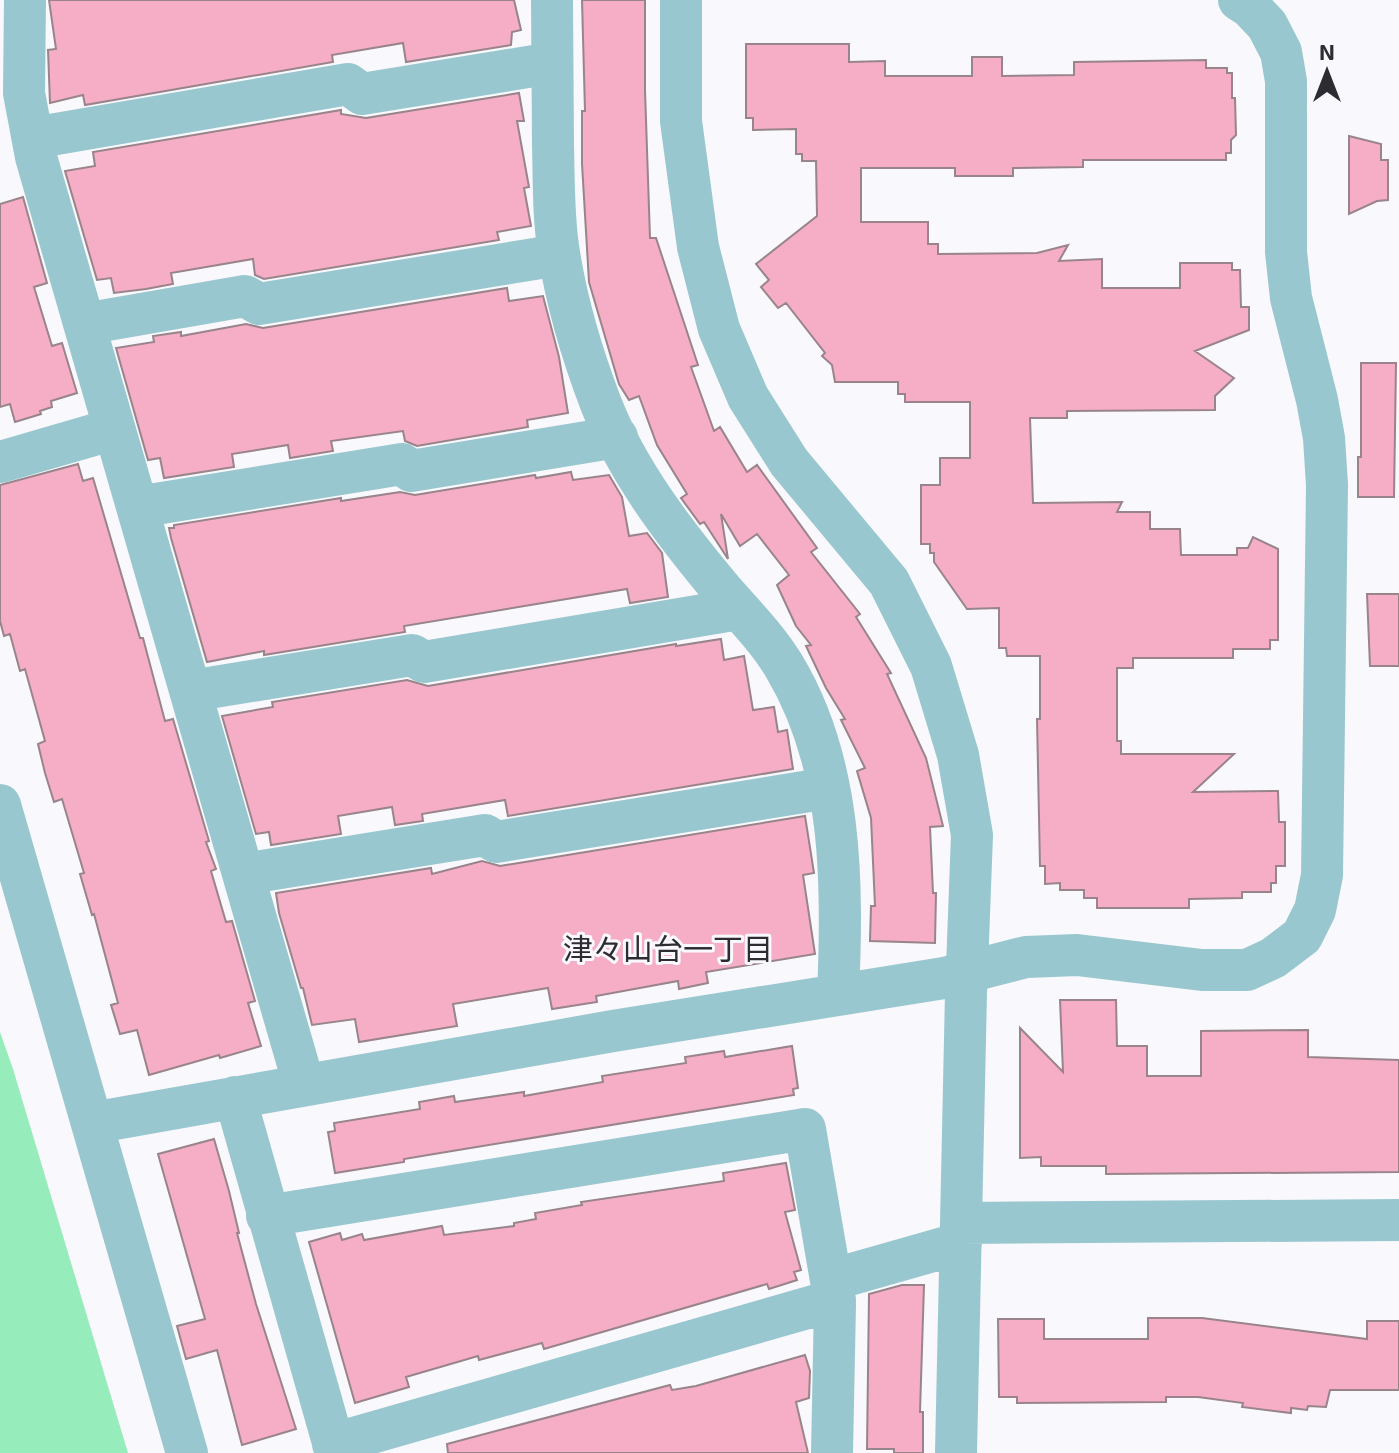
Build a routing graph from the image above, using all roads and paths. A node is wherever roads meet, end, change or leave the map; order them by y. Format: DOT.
graph roads {
  1 [pos="25,0"];
  2 [pos="552,0"];
  3 [pos="681,0"];
  4 [pos="1239,0"];
  5 [pos="552,63"];
  6 [pos="33,138"];
  7 [pos="559,255"];
  8 [pos="84,324"];
  9 [pos="114,429"];
  10 [pos="617,437"];
  11 [pos="0,462"];
  12 [pos="137,507"];
  13 [pos="739,609"];
  14 [pos="190,691"];
  15 [pos="828,788"];
  16 [pos="0,805"];
  17 [pos="243,874"];
  18 [pos="838,995"];
  19 [pos="304,1085"];
  20 [pos="235,1097"];
  21 [pos="92,1123"];
  22 [pos="267,1216"];
  23 [pos="1399,1220"];
  24 [pos="961,1233"];
  25 [pos="833,1290"];
  26 [pos="334,1448"];
  27 [pos="187,1453"];
  28 [pos="832,1453"];
  29 [pos="956,1453"];
  1 -- 6 [label="street"];
  2 -- 5 [label="street"];
  3 -- 24 [label="street, bridge"];
  4 -- 18 [label="street"];
  5 -- 6 [label="street"];
  5 -- 7 [label="street"];
  6 -- 8 [label="street"];
  7 -- 8 [label="street"];
  7 -- 10 [label="street"];
  8 -- 9 [label="street"];
  9 -- 11 [label="street"];
  9 -- 12 [label="street"];
  10 -- 12 [label="street"];
  10 -- 13 [label="street"];
  12 -- 14 [label="street"];
  13 -- 14 [label="street"];
  13 -- 15 [label="street"];
  14 -- 17 [label="street"];
  15 -- 17 [label="street"];
  15 -- 18 [label="street"];
  16 -- 21 [label="street"];
  17 -- 19 [label="street"];
  18 -- 19 [label="street"];
  19 -- 20 [label="street"];
  20 -- 21 [label="street"];
  20 -- 22 [label="street"];
  21 -- 27 [label="street"];
  22 -- 25 [label="street"];
  22 -- 26 [label="street"];
  23 -- 24 [label="street"];
  24 -- 25 [label="street"];
  24 -- 29 [label="street"];
  25 -- 26 [label="street"];
  25 -- 28 [label="street"];
}
